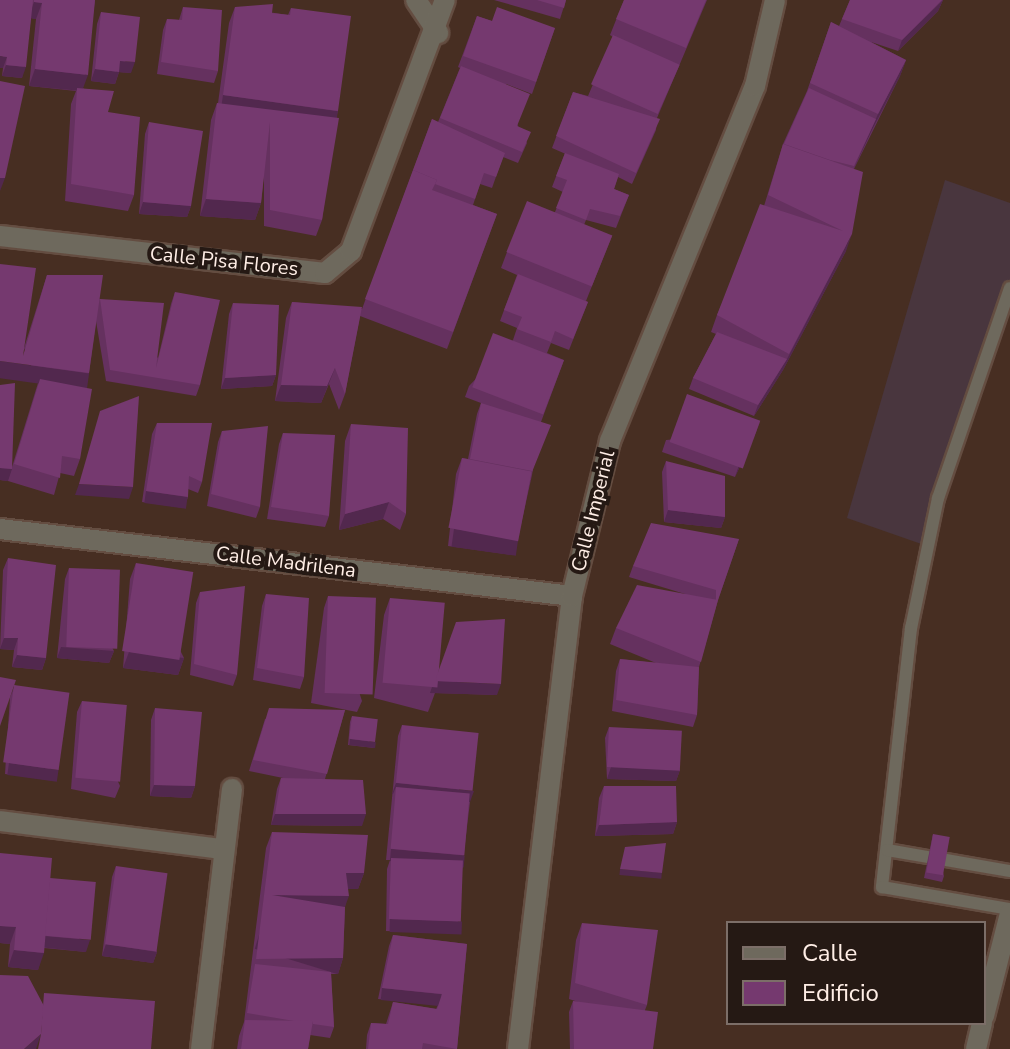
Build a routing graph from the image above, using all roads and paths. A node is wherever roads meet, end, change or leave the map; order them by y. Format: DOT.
graph roads {
  1 [pos="416,0"];
  2 [pos="445,0"];
  3 [pos="775,0"];
  4 [pos="438,33"];
  5 [pos="0,236"];
  6 [pos="1010,288"];
  7 [pos="0,529"];
  8 [pos="572,596"];
  9 [pos="232,789"];
  10 [pos="0,821"];
  11 [pos="222,849"];
  12 [pos="887,850"];
  13 [pos="928,857"];
  14 [pos="946,860"];
  15 [pos="1010,871"];
  16 [pos="1010,911"];
  17 [pos="986,1008"];
  18 [pos="982,1025"];
  19 [pos="201,1049"];
  20 [pos="518,1049"];
  21 [pos="976,1049"];
  1 -- 4 [label="street"];
  2 -- 4 [label="street, Calle Pisa Flores"];
  3 -- 8 [label="street, Calle Imperial"];
  4 -- 5 [label="street, Calle Pisa Flores"];
  6 -- 12 [label="lane"];
  7 -- 8 [label="street, Calle Madrilena"];
  8 -- 20 [label="street, Calle Imperial"];
  9 -- 11 [label="street"];
  10 -- 11 [label="street"];
  11 -- 19 [label="street"];
  12 -- 13 [label="lane"];
  12 -- 16 [label="lane"];
  14 -- 15 [label="lane"];
  16 -- 17 [label="street"];
  18 -- 21 [label="street"];
}
